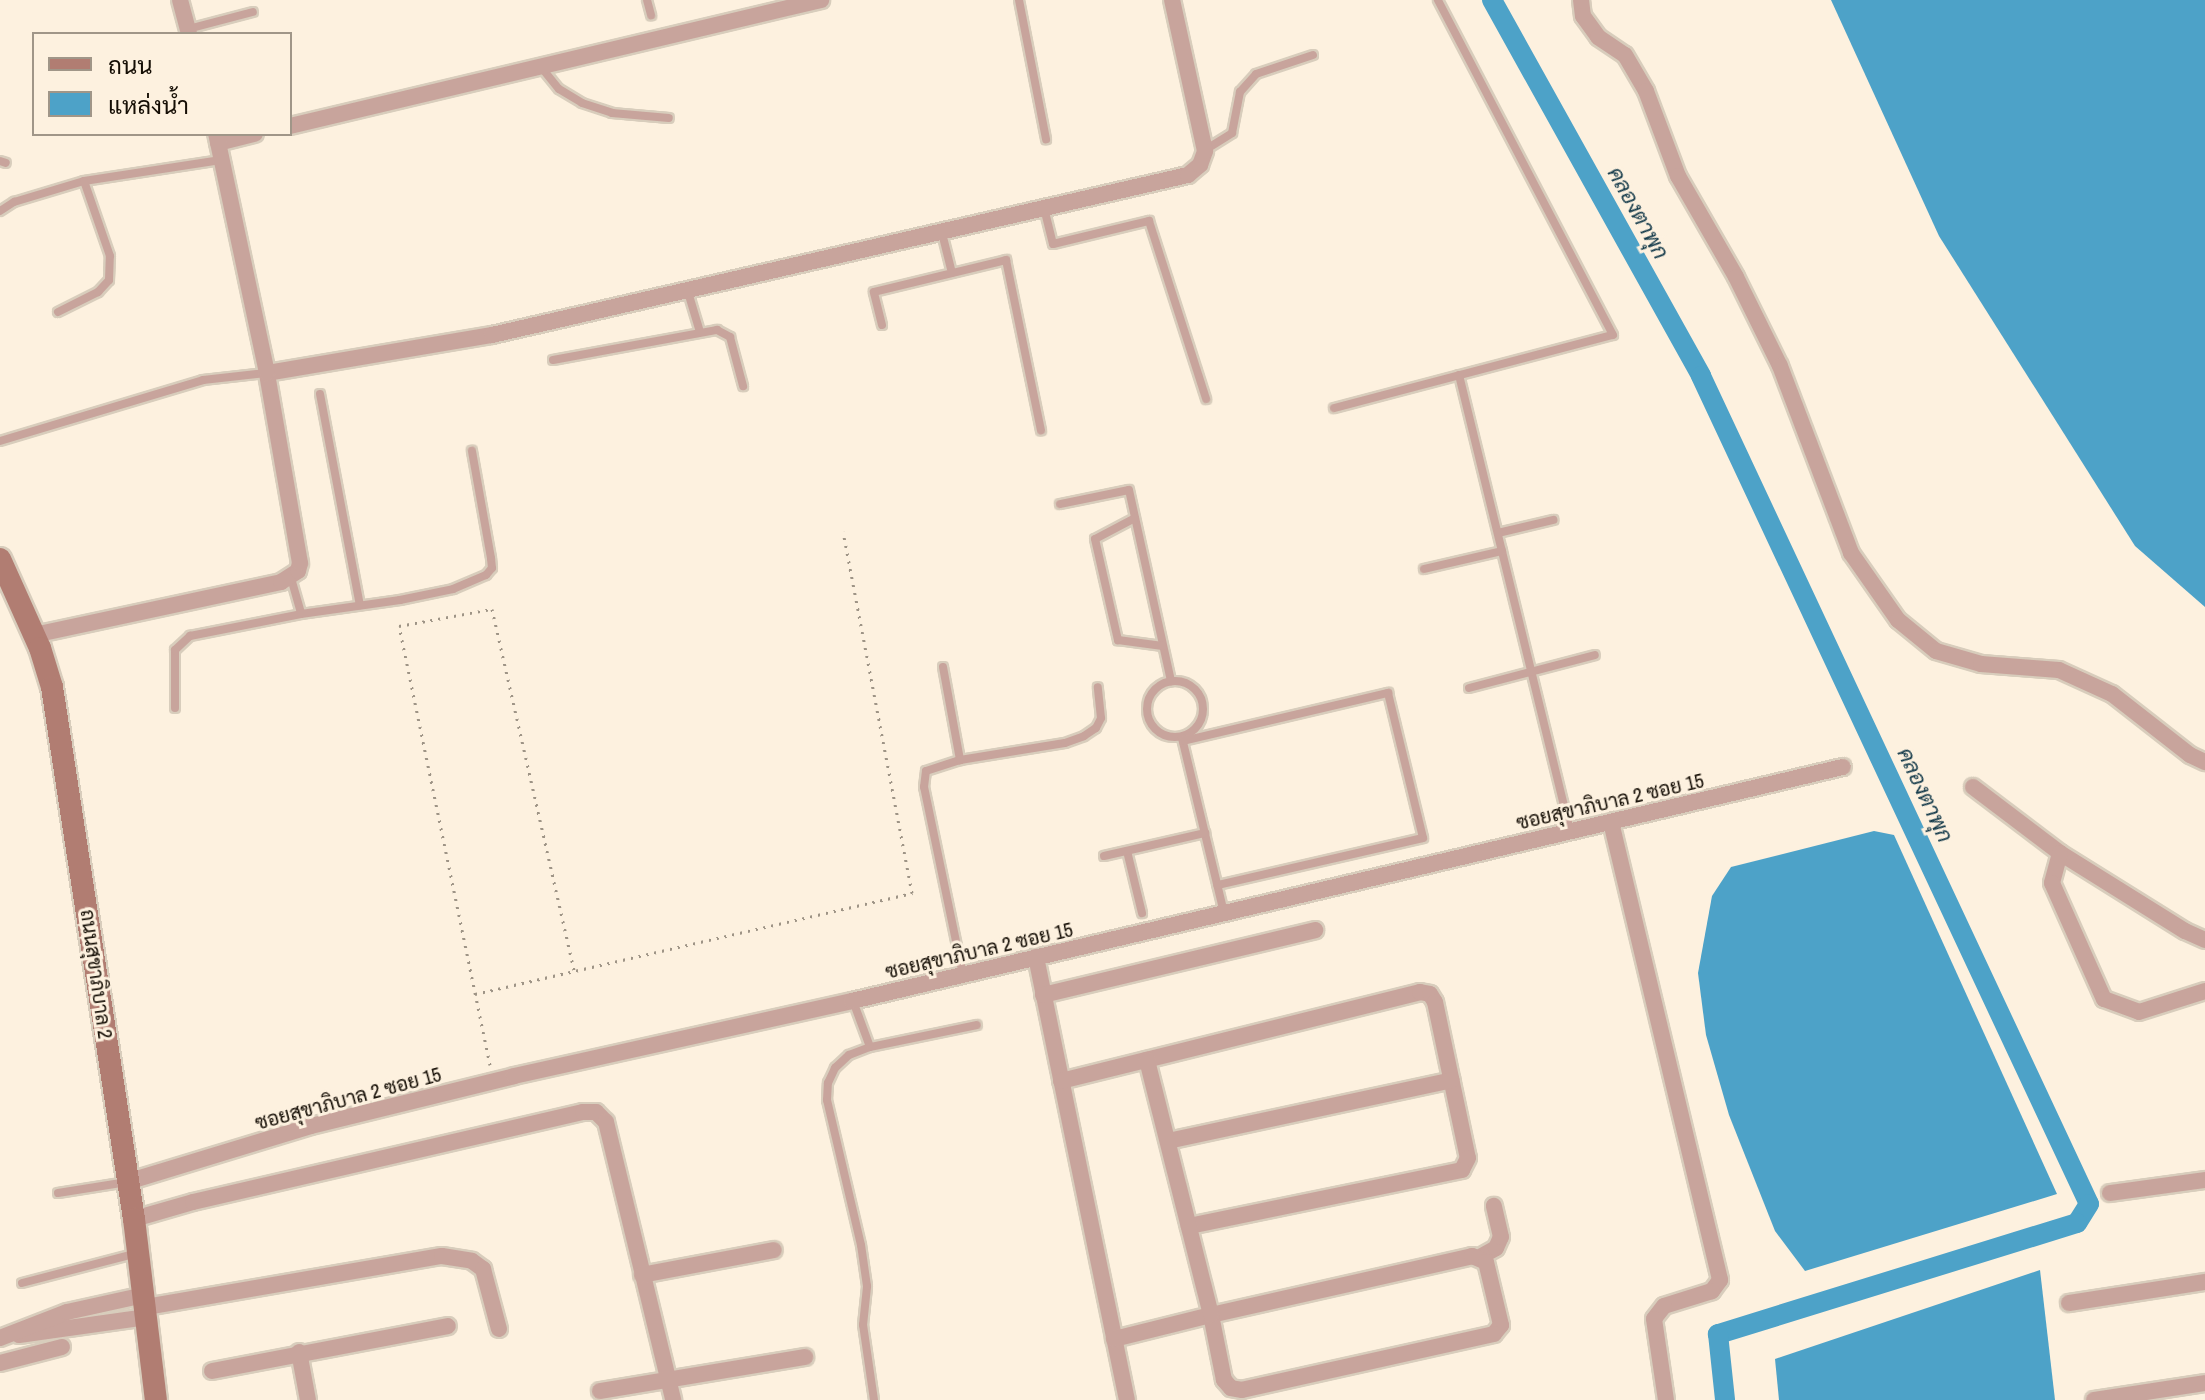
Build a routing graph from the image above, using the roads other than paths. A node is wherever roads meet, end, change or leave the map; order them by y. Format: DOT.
graph roads {
  1 [pos="180,0"];
  2 [pos="647,0"];
  3 [pos="821,0"];
  4 [pos="1019,0"];
  5 [pos="1172,0"];
  6 [pos="1438,0"];
  7 [pos="1581,0"];
  8 [pos="253,12"];
  9 [pos="651,15"];
  10 [pos="188,32"];
  11 [pos="1313,55"];
  12 [pos="540,67"];
  13 [pos="669,118"];
  14 [pos="292,126"];
  15 [pos="217,138"];
  16 [pos="1046,139"];
  17 [pos="1205,151"];
  18 [pos="223,160"];
  19 [pos="84,181"];
  20 [pos="1044,208"];
  21 [pos="0,211"];
  22 [pos="942,233"];
  23 [pos="952,273"];
  24 [pos="688,292"];
  25 [pos="58,312"];
  26 [pos="882,325"];
  27 [pos="700,332"];
  28 [pos="553,360"];
  29 [pos="267,373"];
  30 [pos="1459,375"];
  31 [pos="743,386"];
  32 [pos="320,394"];
  33 [pos="1206,399"];
  34 [pos="1334,408"];
  35 [pos="1041,430"];
  36 [pos="0,441"];
  37 [pos="472,451"];
  38 [pos="1060,504"];
  39 [pos="1135,518"];
  40 [pos="1553,520"];
  41 [pos="1498,533"];
  42 [pos="1502,551"];
  43 [pos="0,559"];
  44 [pos="1424,569"];
  45 [pos="291,578"];
  46 [pos="7,587"];
  47 [pos="360,605"];
  48 [pos="301,614"];
  49 [pos="34,635"];
  50 [pos="1163,646"];
  51 [pos="1595,655"];
  52 [pos="943,667"];
  53 [pos="1531,672"];
  54 [pos="1171,681"];
  55 [pos="1098,687"];
  56 [pos="1469,688"];
  57 [pos="175,708"];
  58 [pos="1182,739"];
  59 [pos="960,760"];
  60 [pos="2205,762"];
  61 [pos="1843,767"];
  62 [pos="1973,787"];
  63 [pos="1611,822"];
  64 [pos="1570,831"];
  65 [pos="1205,833"];
  66 [pos="1127,851"];
  67 [pos="2060,853"];
  68 [pos="1104,856"];
  69 [pos="1217,885"];
  70 [pos="1142,913"];
  71 [pos="1224,913"];
  72 [pos="1315,930"];
  73 [pos="2205,940"];
  74 [pos="1036,957"];
  75 [pos="963,975"];
  76 [pos="2205,991"];
  77 [pos="1043,995"];
  78 [pos="852,1001"];
  79 [pos="977,1025"];
  80 [pos="870,1047"];
  81 [pos="1147,1060"];
  82 [pos="1452,1080"];
  83 [pos="1061,1081"];
  84 [pos="1168,1141"];
  85 [pos="2205,1180"];
  86 [pos="127,1182"];
  87 [pos="58,1193"];
  88 [pos="2110,1193"];
  89 [pos="1494,1206"];
  90 [pos="134,1219"];
  91 [pos="1189,1226"];
  92 [pos="774,1250"];
  93 [pos="138,1253"];
  94 [pos="1480,1257"];
  95 [pos="642,1275"];
  96 [pos="2205,1282"];
  97 [pos="22,1283"];
  98 [pos="2069,1303"];
  99 [pos="146,1306"];
  100 [pos="1211,1315"];
  101 [pos="448,1326"];
  102 [pos="499,1329"];
  103 [pos="5,1337"];
  104 [pos="1114,1339"];
  105 [pos="62,1347"];
  106 [pos="299,1352"];
  107 [pos="805,1357"];
  108 [pos="0,1363"];
  109 [pos="212,1371"];
  110 [pos="667,1380"];
  111 [pos="2205,1383"];
  112 [pos="600,1391"];
  113 [pos="156,1400"];
  114 [pos="308,1400"];
  115 [pos="673,1400"];
  116 [pos="874,1400"];
  117 [pos="1127,1400"];
  118 [pos="1666,1400"];
  119 [pos="2094,1400"];
  1 -- 10 [label="street"];
  2 -- 9 [label="lane"];
  3 -- 12 [label="street"];
  4 -- 16 [label="lane"];
  5 -- 17 [label="street"];
  6 -- 30 [label="lane"];
  7 -- 60 [label="street"];
  8 -- 10 [label="lane"];
  11 -- 17 [label="lane"];
  12 -- 13 [label="lane"];
  12 -- 14 [label="street"];
  15 -- 18 [label="street"];
  17 -- 20 [label="street"];
  18 -- 19 [label="lane"];
  18 -- 29 [label="street"];
  19 -- 21 [label="lane"];
  19 -- 25 [label="lane"];
  20 -- 22 [label="street"];
  20 -- 33 [label="lane"];
  22 -- 23 [label="lane"];
  22 -- 24 [label="street"];
  23 -- 26 [label="lane"];
  23 -- 35 [label="lane"];
  24 -- 27 [label="lane"];
  24 -- 29 [label="street"];
  27 -- 28 [label="lane"];
  27 -- 31 [label="lane"];
  29 -- 36 [label="lane"];
  29 -- 45 [label="street"];
  30 -- 34 [label="lane"];
  30 -- 41 [label="lane"];
  32 -- 47 [label="lane"];
  37 -- 47 [label="lane"];
  38 -- 39 [label="lane"];
  39 -- 50 [label="lane"];
  39 -- 50 [label="lane"];
  40 -- 41 [label="lane"];
  41 -- 42 [label="lane"];
  42 -- 44 [label="lane"];
  42 -- 53 [label="lane"];
  43 -- 46 [label="street, ถนนสุขาภิบาล 2"];
  45 -- 48 [label="lane"];
  45 -- 49 [label="street"];
  46 -- 49 [label="street, ถนนสุขาภิบาล 2"];
  47 -- 48 [label="lane"];
  48 -- 57 [label="lane"];
  49 -- 86 [label="street, ถนนสุขาภิบาล 2"];
  50 -- 54 [label="lane"];
  51 -- 53 [label="lane"];
  52 -- 59 [label="lane"];
  53 -- 56 [label="lane"];
  53 -- 64 [label="lane"];
  54 -- 58 [label="lane"];
  54 -- 58 [label="lane"];
  55 -- 59 [label="lane"];
  58 -- 65 [label="lane"];
  58 -- 69 [label="lane"];
  59 -- 75 [label="lane"];
  61 -- 63 [label="street, ซอยสุขาภิบาล 2 ซอย 15"];
  62 -- 67 [label="street"];
  63 -- 64 [label="street, ซอยสุขาภิบาล 2 ซอย 15"];
  63 -- 118 [label="street"];
  64 -- 71 [label="street, ซอยสุขาภิบาล 2 ซอย 15"];
  65 -- 66 [label="lane"];
  65 -- 69 [label="lane"];
  66 -- 68 [label="lane"];
  66 -- 70 [label="lane"];
  67 -- 73 [label="street"];
  67 -- 76 [label="street"];
  69 -- 71 [label="lane"];
  71 -- 74 [label="street, ซอยสุขาภิบาล 2 ซอย 15"];
  72 -- 77 [label="street"];
  74 -- 75 [label="street, ซอยสุขาภิบาล 2 ซอย 15"];
  74 -- 77 [label="street"];
  75 -- 78 [label="street, ซอยสุขาภิบาล 2 ซอย 15"];
  77 -- 83 [label="street"];
  78 -- 80 [label="lane"];
  78 -- 86 [label="street, ซอยสุขาภิบาล 2 ซอย 15"];
  79 -- 80 [label="lane"];
  80 -- 116 [label="lane"];
  81 -- 82 [label="street"];
  81 -- 83 [label="street"];
  81 -- 84 [label="street"];
  82 -- 84 [label="street"];
  82 -- 91 [label="street"];
  83 -- 104 [label="street"];
  84 -- 91 [label="street"];
  85 -- 88 [label="street"];
  86 -- 87 [label="lane"];
  86 -- 90 [label="street, ถนนสุขาภิบาล 2"];
  89 -- 94 [label="street"];
  90 -- 93 [label="street, ถนนสุขาภิบาล 2"];
  90 -- 95 [label="street"];
  91 -- 100 [label="street"];
  92 -- 95 [label="street"];
  93 -- 97 [label="lane"];
  93 -- 99 [label="street, ถนนสุขาภิบาล 2"];
  94 -- 100 [label="street"];
  94 -- 100 [label="street"];
  95 -- 110 [label="street"];
  96 -- 98 [label="street"];
  99 -- 102 [label="street"];
  99 -- 103 [label="street"];
  99 -- 113 [label="street, ถนนสุขาภิบาล 2"];
  100 -- 104 [label="street"];
  101 -- 106 [label="street"];
  104 -- 117 [label="street"];
  105 -- 108 [label="street"];
  106 -- 109 [label="street"];
  106 -- 114 [label="street"];
  107 -- 110 [label="street"];
  110 -- 112 [label="street"];
  110 -- 115 [label="street"];
  111 -- 119 [label="street"];
}
